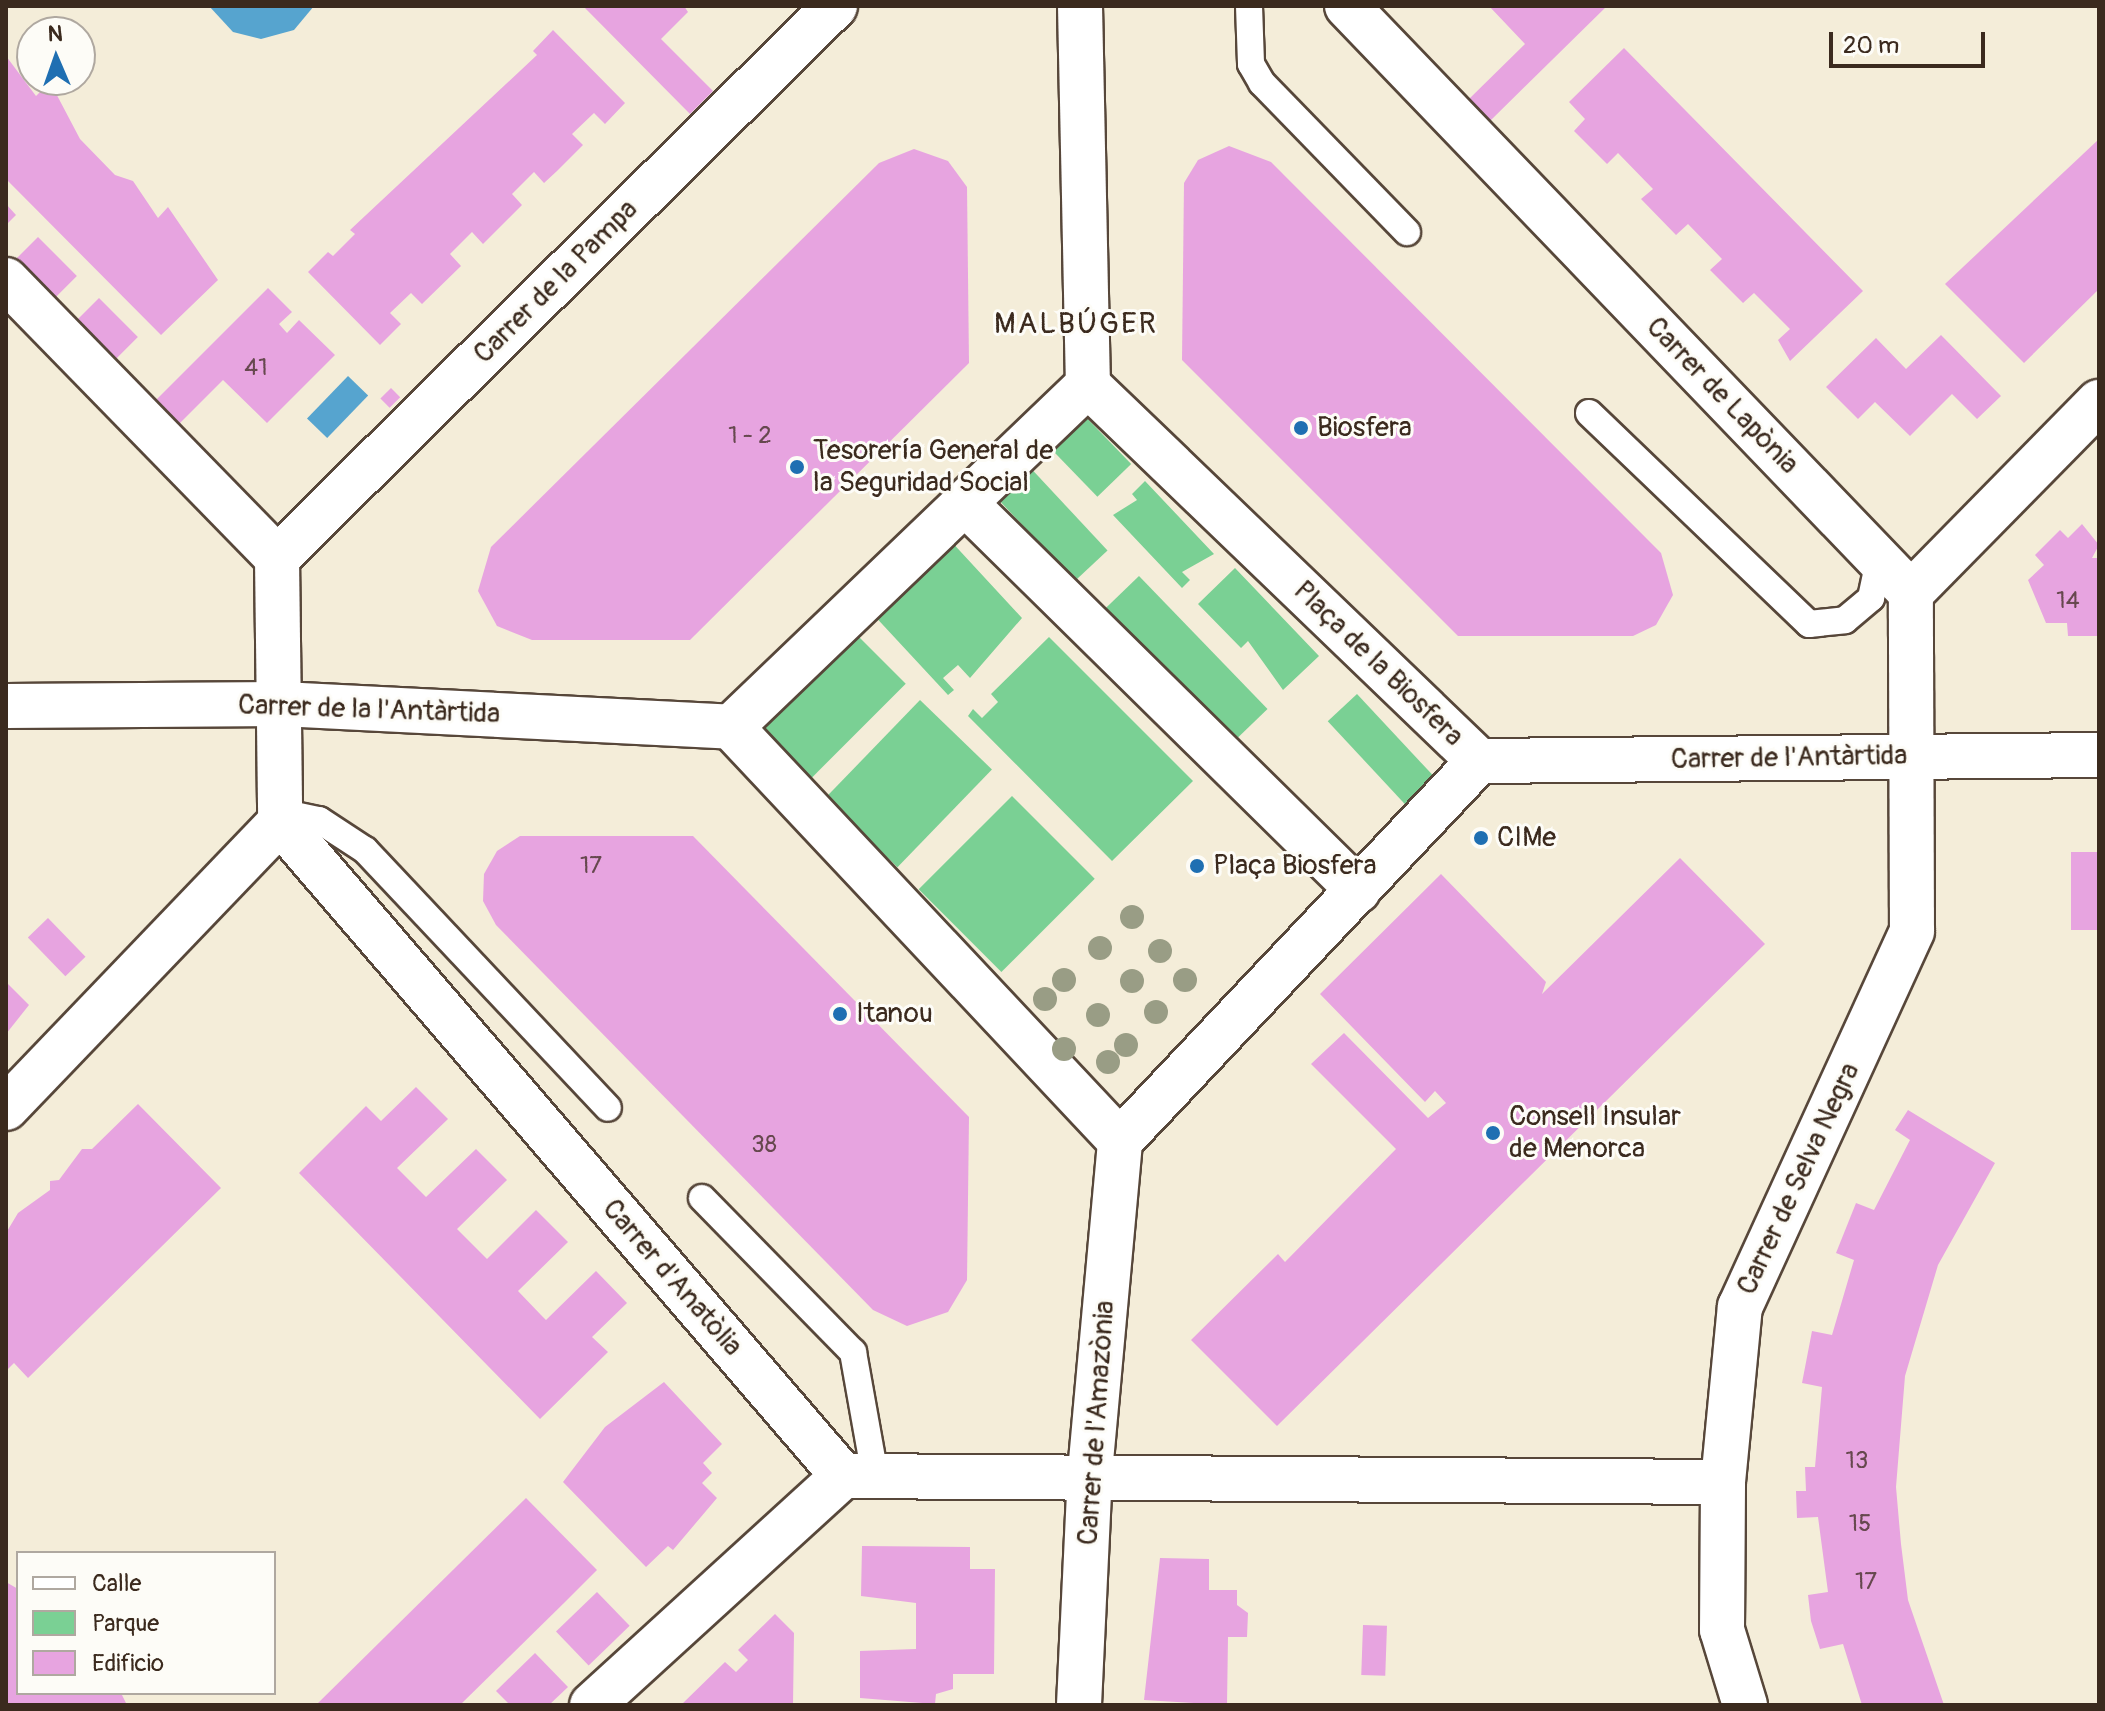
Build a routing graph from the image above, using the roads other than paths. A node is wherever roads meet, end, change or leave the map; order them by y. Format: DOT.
graph roads {
  1 [pos="835,6"];
  2 [pos="1080,6"];
  3 [pos="1249,6"];
  4 [pos="1347,6"];
  5 [pos="1407,232"];
  6 [pos="6,280"];
  7 [pos="1088,385"];
  8 [pos="2099,402"];
  9 [pos="1589,413"];
  10 [pos="965,503"];
  11 [pos="277,558"];
  12 [pos="1879,560"];
  13 [pos="1911,593"];
  14 [pos="281,704"];
  15 [pos="6,706"];
  16 [pos="731,727"];
  17 [pos="2099,755"];
  18 [pos="1911,757"];
  19 [pos="1479,761"];
  20 [pos="280,817"];
  21 [pos="1358,890"];
  22 [pos="6,1108"];
  23 [pos="608,1108"];
  24 [pos="1120,1141"];
  25 [pos="702,1198"];
  26 [pos="1090,1472"];
  27 [pos="859,1475"];
  28 [pos="1723,1482"];
  29 [pos="592,1705"];
  30 [pos="1079,1705"];
  31 [pos="1745,1705"];
  1 -- 11 [label="street, Carrer de la Pampa"];
  2 -- 7 [label="street"];
  3 -- 5 [label="lane"];
  4 -- 12 [label="street, Carrer de Lapònia"];
  6 -- 11 [label="street"];
  7 -- 10 [label="street"];
  7 -- 19 [label="street, Plaça de la Biosfera"];
  8 -- 13 [label="street"];
  9 -- 12 [label="lane"];
  10 -- 16 [label="street"];
  10 -- 21 [label="street"];
  11 -- 14 [label="street"];
  12 -- 13 [label="street, Carrer de Lapònia"];
  13 -- 18 [label="street, Carrer de Selva Negra"];
  14 -- 15 [label="street, Carrer de la l'Antàrtida"];
  14 -- 16 [label="street, Carrer de la l'Antàrtida"];
  14 -- 20 [label="street"];
  16 -- 24 [label="street"];
  17 -- 18 [label="street, Carrer de l'Antàrtida"];
  18 -- 19 [label="street, Carrer de l'Antàrtida"];
  18 -- 28 [label="street, Carrer de Selva Negra"];
  19 -- 21 [label="street, Plaça de la Biosfera"];
  20 -- 22 [label="street"];
  20 -- 23 [label="lane"];
  20 -- 27 [label="street, Carrer d'Anatòlia"];
  21 -- 24 [label="street, Plaça de la Biosfera"];
  24 -- 26 [label="street, Carrer de l'Amazònia"];
  25 -- 27 [label="lane"];
  26 -- 27 [label="street"];
  26 -- 28 [label="street"];
  26 -- 30 [label="street, Carrer de l'Amazònia"];
  27 -- 29 [label="street"];
  28 -- 31 [label="street, Carrer de Selva Negra"];
}
